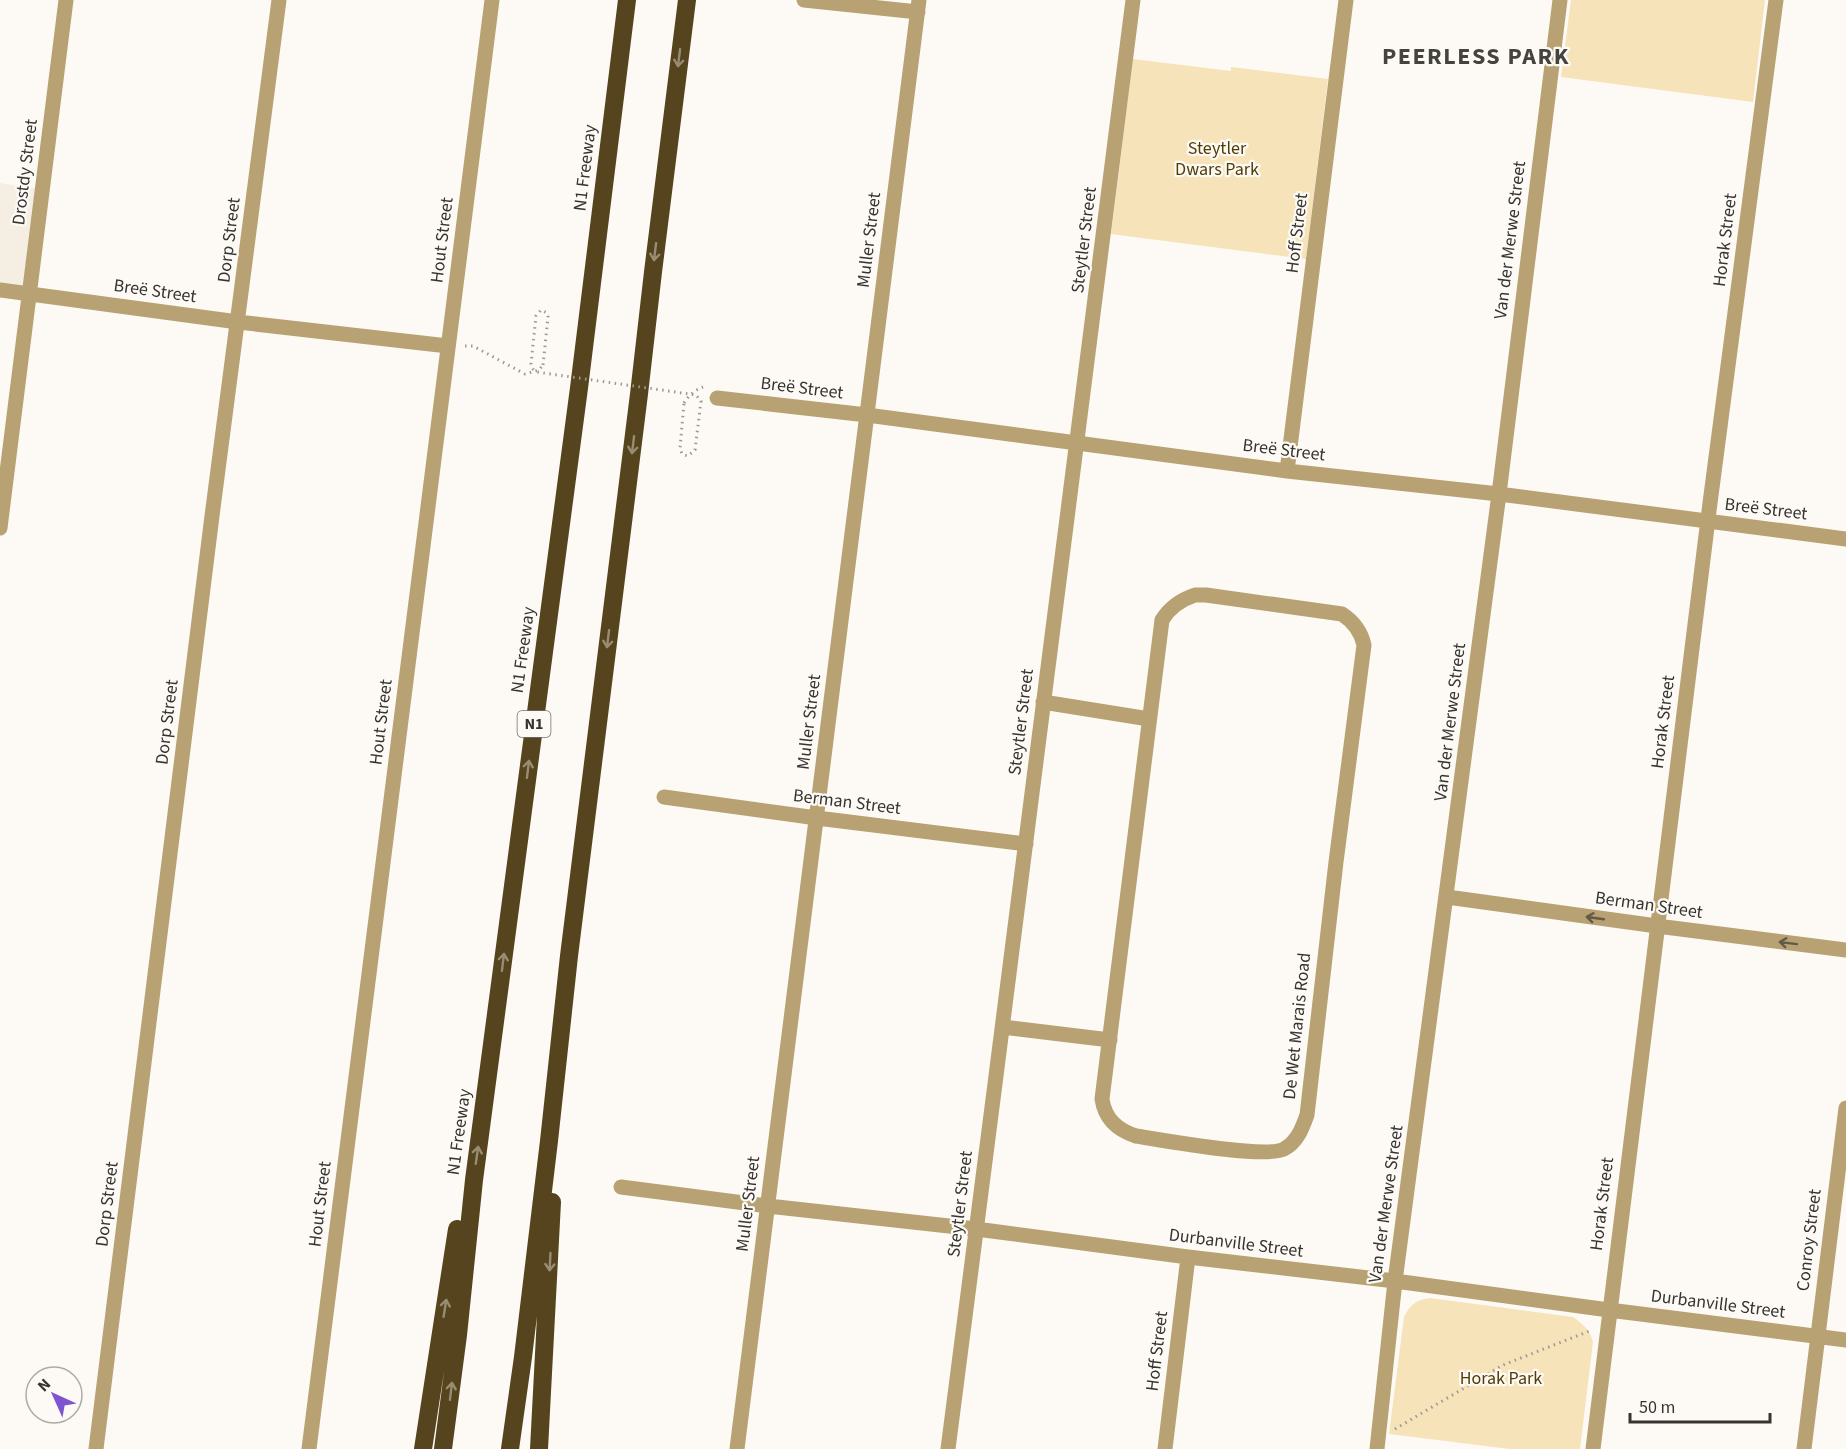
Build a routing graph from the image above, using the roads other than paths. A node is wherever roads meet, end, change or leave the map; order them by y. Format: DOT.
graph roads {
  1 [pos="66,0"];
  2 [pos="279,0"];
  3 [pos="492,0"];
  4 [pos="627,0"];
  5 [pos="687,0"];
  6 [pos="804,0"];
  7 [pos="1133,0"];
  8 [pos="1346,0"];
  9 [pos="1560,0"];
  10 [pos="1776,0"];
  11 [pos="919,6"];
  12 [pos="0,290"];
  13 [pos="29,294"];
  14 [pos="238,322"];
  15 [pos="448,346"];
  16 [pos="717,398"];
  17 [pos="867,415"];
  18 [pos="1077,443"];
  19 [pos="1287,471"];
  20 [pos="1499,494"];
  21 [pos="1708,522"];
  22 [pos="0,528"];
  23 [pos="1846,539"];
  24 [pos="1043,702"];
  25 [pos="1149,719"];
  26 [pos="664,797"];
  27 [pos="817,818"];
  28 [pos="1026,844"];
  29 [pos="1447,897"];
  30 [pos="1657,926"];
  31 [pos="1846,950"];
  32 [pos="1003,1026"];
  33 [pos="1110,1040"];
  34 [pos="1846,1108"];
  35 [pos="549,1141"];
  36 [pos="474,1180"];
  37 [pos="621,1187"];
  38 [pos="768,1206"];
  39 [pos="976,1229"];
  40 [pos="1188,1257"];
  41 [pos="1395,1281"];
  42 [pos="1608,1317"];
  43 [pos="1817,1336"];
  44 [pos="1846,1340"];
  45 [pos="1377,1444"];
  46 [pos="96,1449"];
  47 [pos="309,1449"];
  48 [pos="423,1449"];
  49 [pos="443,1449"];
  50 [pos="510,1449"];
  51 [pos="539,1449"];
  52 [pos="737,1449"];
  53 [pos="948,1449"];
  54 [pos="1165,1449"];
  55 [pos="1593,1449"];
  56 [pos="1804,1449"];
  1 -- 13 [label="street, Drostdy Street"];
  2 -- 14 [label="street, Dorp Street"];
  3 -- 15 [label="street, Hout Street"];
  36 -- 4 [label="highway, N1 Freeway / N1, one-way"];
  5 -- 35 [label="highway, one-way"];
  6 -- 11 [label="street"];
  7 -- 18 [label="street, Steytler Street"];
  8 -- 19 [label="street, Hoff Street"];
  9 -- 20 [label="street, Van der Merwe Street"];
  10 -- 21 [label="street, Horak Street"];
  11 -- 17 [label="street, Muller Street"];
  12 -- 13 [label="street, Breë Street"];
  13 -- 14 [label="street, Breë Street"];
  13 -- 22 [label="street, Drostdy Street"];
  14 -- 15 [label="street, Breë Street"];
  14 -- 46 [label="street, Dorp Street"];
  15 -- 47 [label="street, Hout Street"];
  16 -- 17 [label="street, Breë Street"];
  17 -- 18 [label="street, Breë Street"];
  17 -- 27 [label="street, Muller Street"];
  18 -- 19 [label="street, Breë Street"];
  18 -- 24 [label="street, Steytler Street"];
  19 -- 20 [label="street, Breë Street"];
  20 -- 21 [label="street, Breë Street"];
  20 -- 29 [label="street, Van der Merwe Street"];
  21 -- 23 [label="street, Breë Street"];
  21 -- 30 [label="street, Horak Street"];
  24 -- 25 [label="street"];
  24 -- 28 [label="street, Steytler Street"];
  25 -- 33 [label="street, De Wet Marais Road"];
  25 -- 33 [label="street, De Wet Marais Road"];
  26 -- 27 [label="street, Berman Street"];
  27 -- 28 [label="street, Berman Street"];
  27 -- 38 [label="street, Muller Street"];
  28 -- 32 [label="street, Steytler Street"];
  30 -- 29 [label="street, Berman Street, one-way"];
  29 -- 41 [label="street, Van der Merwe Street"];
  31 -- 30 [label="street, Berman Street, one-way"];
  30 -- 42 [label="street, Horak Street"];
  32 -- 33 [label="street"];
  32 -- 39 [label="street, Steytler Street"];
  34 -- 43 [label="street, Conroy Street"];
  35 -- 50 [label="highway"];
  35 -- 51 [label="highway, one-way"];
  48 -- 36 [label="highway, one-way"];
  49 -- 36 [label="highway, N1 Freeway / N1, one-way"];
  37 -- 38 [label="street, Durbanville Street"];
  38 -- 39 [label="street, Durbanville Street"];
  38 -- 52 [label="street, Muller Street"];
  39 -- 40 [label="street, Durbanville Street"];
  39 -- 53 [label="street, Steytler Street"];
  40 -- 41 [label="street, Durbanville Street"];
  40 -- 54 [label="street, Hoff Street"];
  41 -- 42 [label="street, Durbanville Street"];
  41 -- 45 [label="street, Van der Merwe Street"];
  42 -- 43 [label="street, Durbanville Street"];
  42 -- 55 [label="street, Horak Street"];
  43 -- 44 [label="street, Durbanville Street"];
  43 -- 56 [label="street, Conroy Street"];
}
